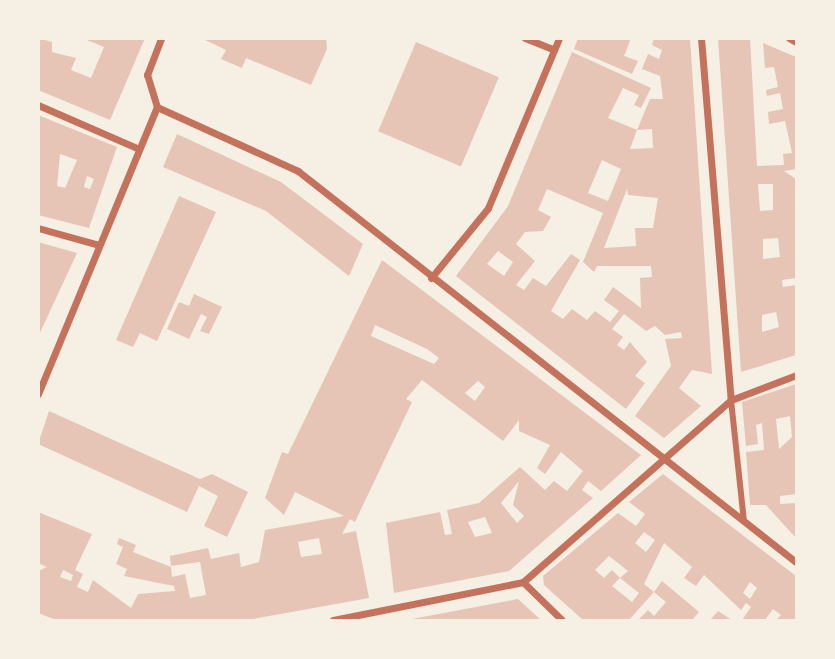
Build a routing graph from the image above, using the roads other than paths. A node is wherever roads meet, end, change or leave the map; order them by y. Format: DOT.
graph roads {
  1 [pos="161,38"];
  2 [pos="525,38"];
  3 [pos="559,38"];
  4 [pos="701,38"];
  5 [pos="789,38"];
  6 [pos="796,42"];
  7 [pos="554,50"];
  8 [pos="38,105"];
  9 [pos="157,107"];
  10 [pos="139,149"];
  11 [pos="38,228"];
  12 [pos="99,245"];
  13 [pos="431,278"];
  14 [pos="796,375"];
  15 [pos="38,394"];
  16 [pos="731,400"];
  17 [pos="663,457"];
  18 [pos="744,521"];
  19 [pos="796,562"];
  20 [pos="523,582"];
  21 [pos="379,616"];
  22 [pos="333,621"];
  23 [pos="562,621"];
  1 -- 9 [label="street"];
  2 -- 7 [label="street"];
  3 -- 7 [label="street"];
  4 -- 16 [label="street"];
  5 -- 6 [label="street"];
  7 -- 13 [label="street"];
  8 -- 10 [label="street"];
  9 -- 10 [label="street"];
  9 -- 13 [label="street"];
  10 -- 12 [label="street"];
  11 -- 12 [label="street"];
  12 -- 15 [label="street"];
  13 -- 17 [label="street"];
  14 -- 16 [label="street"];
  16 -- 17 [label="street"];
  16 -- 18 [label="street"];
  17 -- 18 [label="street"];
  17 -- 20 [label="street"];
  18 -- 19 [label="street"];
  20 -- 21 [label="street"];
  20 -- 23 [label="street"];
  21 -- 22 [label="street"];
}
